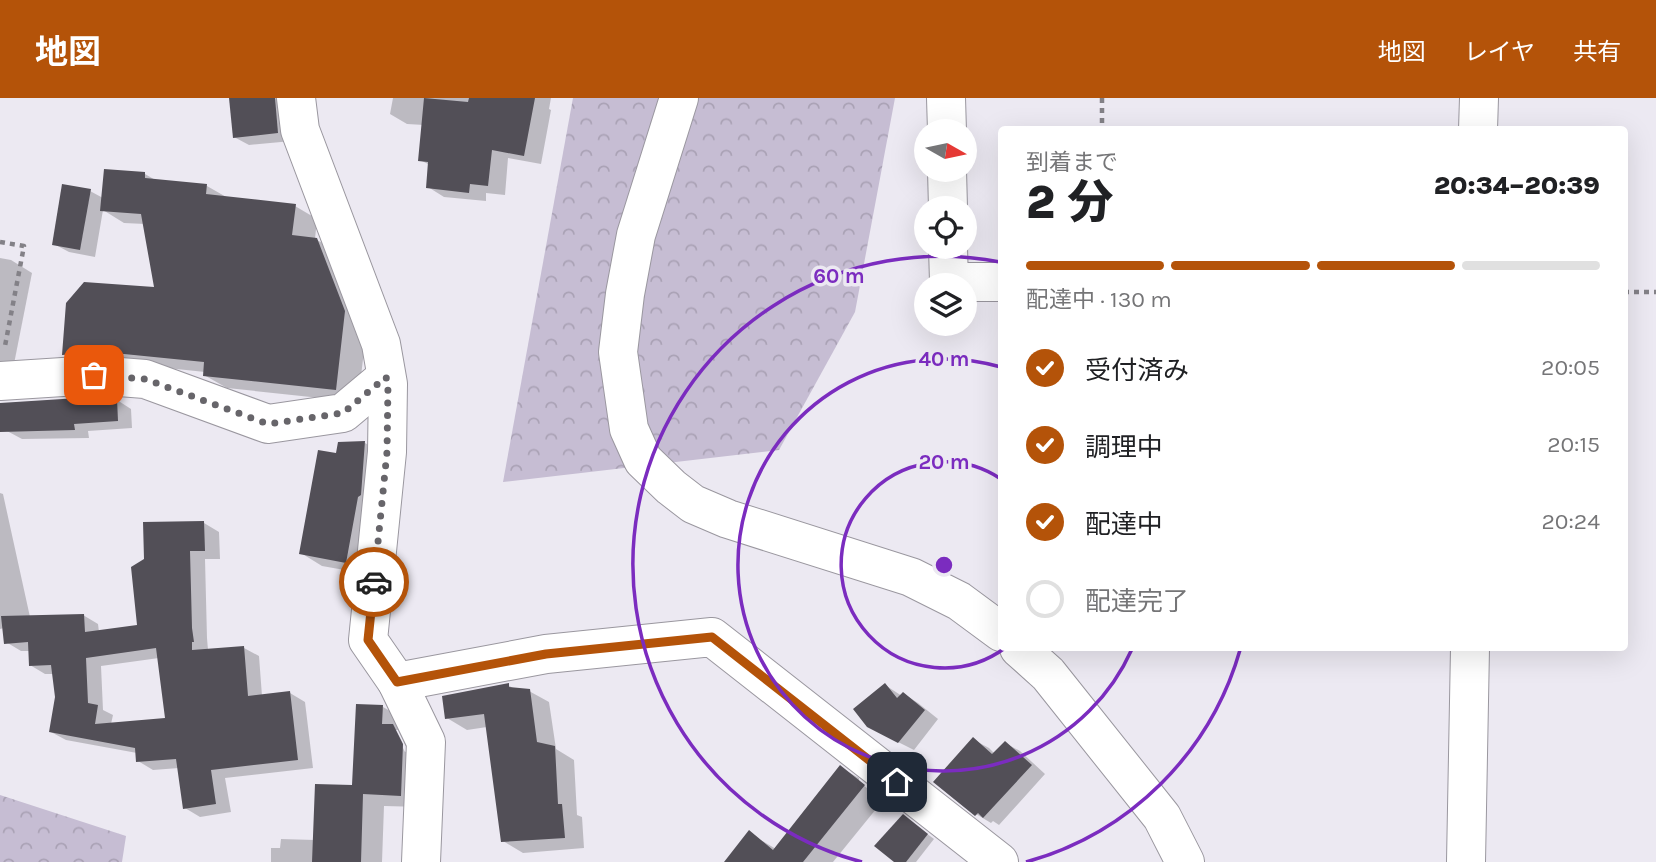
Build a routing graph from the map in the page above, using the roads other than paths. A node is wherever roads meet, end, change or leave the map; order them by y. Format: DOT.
graph roads {
  1 [pos="296,98"];
  2 [pos="679,98"];
  3 [pos="946,98"];
  4 [pos="1479,98"];
  5 [pos="947,119"];
  6 [pos="1478,126"];
  7 [pos="948,259"];
  8 [pos="998,282"];
  9 [pos="2,365"];
  10 [pos="386,377"];
  11 [pos="998,630"];
  12 [pos="1022,651"];
  13 [pos="1470,651"];
  14 [pos="397,682"];
  15 [pos="421,862"];
  16 [pos="999,862"];
  17 [pos="1185,862"];
  18 [pos="1466,862"];
  1 -- 10 [label="street"];
  2 -- 11 [label="street"];
  3 -- 5 [label="street"];
  4 -- 6 [label="street"];
  7 -- 8 [label="street"];
  9 -- 10 [label="street"];
  10 -- 14 [label="street"];
  12 -- 17 [label="street"];
  13 -- 18 [label="street"];
  14 -- 15 [label="street"];
  14 -- 16 [label="street"];
}
